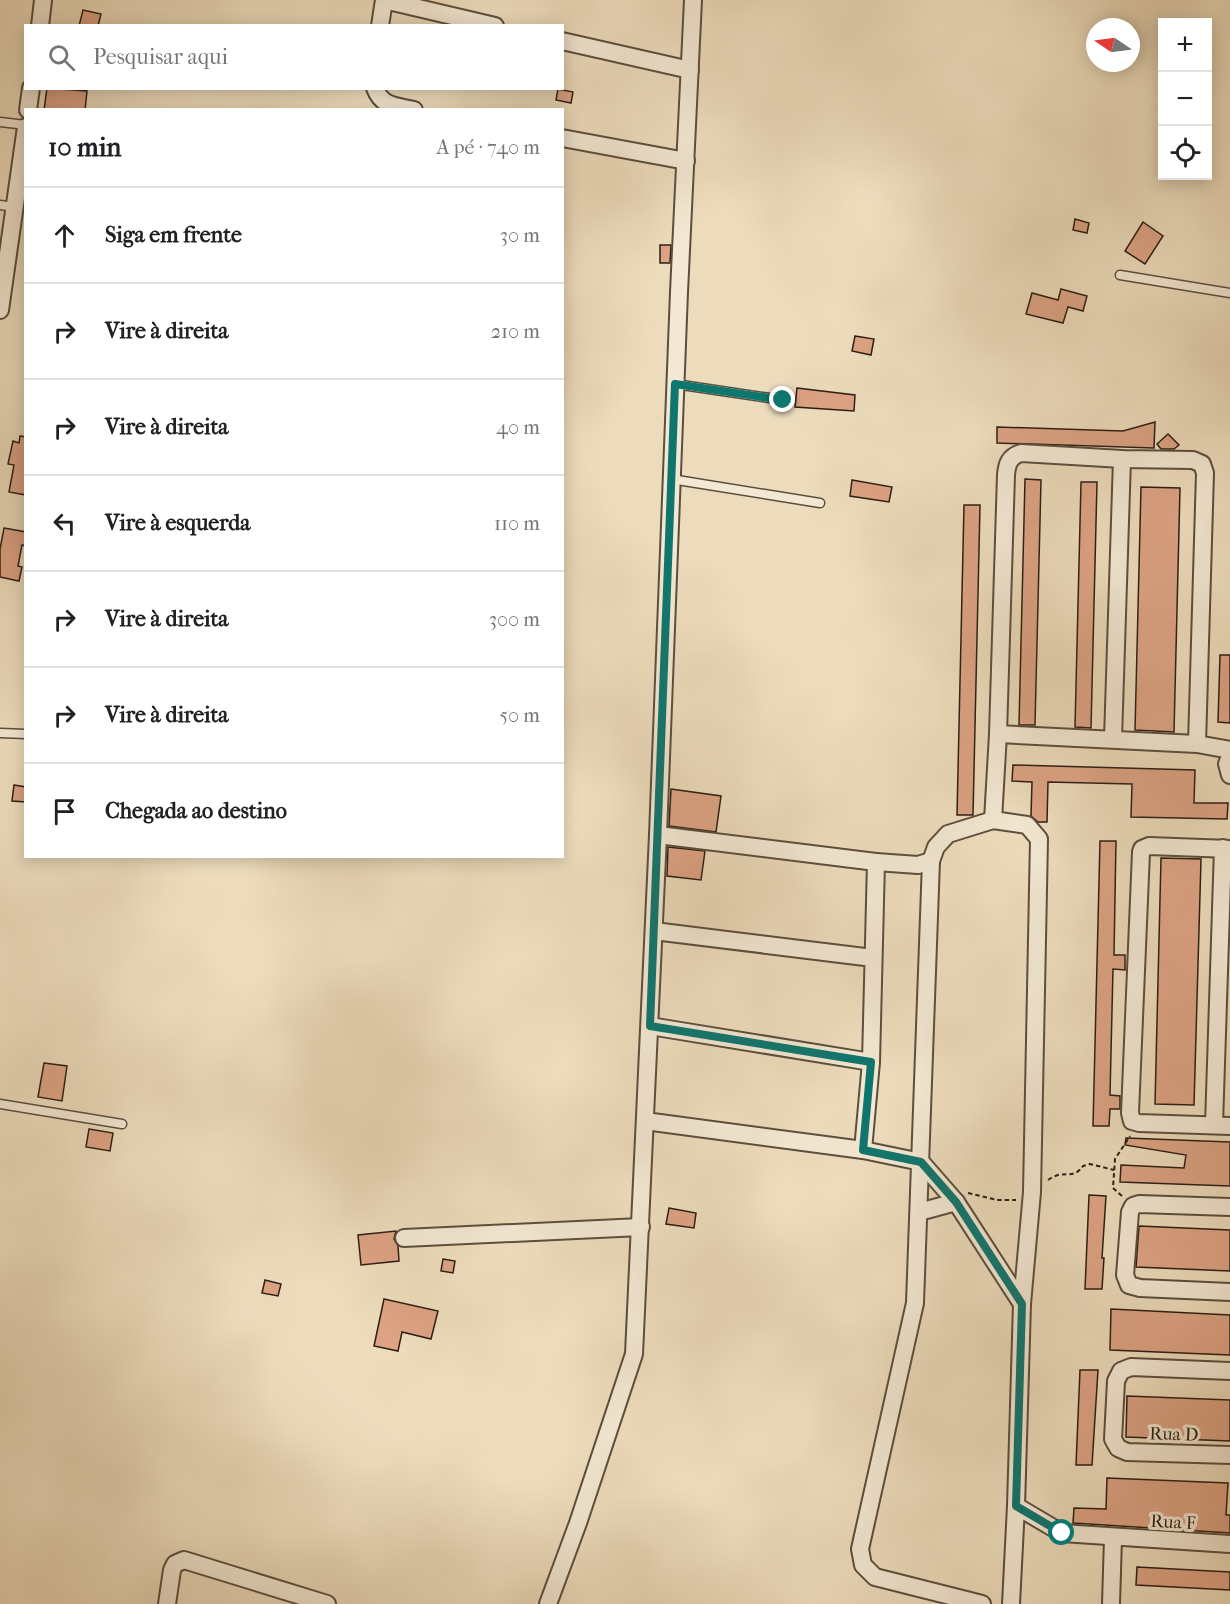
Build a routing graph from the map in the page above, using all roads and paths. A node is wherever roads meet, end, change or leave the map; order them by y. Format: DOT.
graph roads {
  1 [pos="43,0"];
  2 [pos="384,0"];
  3 [pos="693,0"];
  4 [pos="40,24"];
  5 [pos="380,24"];
  6 [pos="486,24"];
  7 [pos="564,41"];
  8 [pos="690,70"];
  9 [pos="31,90"];
  10 [pos="376,90"];
  11 [pos="28,108"];
  12 [pos="405,108"];
  13 [pos="0,122"];
  14 [pos="24,126"];
  15 [pos="24,134"];
  16 [pos="564,138"];
  17 [pos="686,161"];
  18 [pos="7,206"];
  19 [pos="1120,275"];
  20 [pos="1230,293"];
  21 [pos="0,310"];
  22 [pos="675,384"];
  23 [pos="783,400"];
  24 [pos="1122,459"];
  25 [pos="671,479"];
  26 [pos="820,503"];
  27 [pos="0,733"];
  28 [pos="24,734"];
  29 [pos="998,734"];
  30 [pos="1113,739"];
  31 [pos="1197,744"];
  32 [pos="1230,750"];
  33 [pos="1230,756"];
  34 [pos="1230,775"];
  35 [pos="993,820"];
  36 [pos="658,835"];
  37 [pos="1227,849"];
  38 [pos="931,861"];
  39 [pos="876,862"];
  40 [pos="654,931"];
  41 [pos="873,958"];
  42 [pos="650,1026"];
  43 [pos="871,1062"];
  44 [pos="0,1104"];
  45 [pos="645,1121"];
  46 [pos="1138,1122"];
  47 [pos="122,1124"];
  48 [pos="1222,1126"];
  49 [pos="863,1150"];
  50 [pos="921,1162"];
  51 [pos="956,1202"];
  52 [pos="1133,1206"];
  53 [pos="1230,1207"];
  54 [pos="919,1212"];
  55 [pos="641,1227"];
  56 [pos="404,1238"];
  57 [pos="1230,1292"];
  58 [pos="1022,1304"];
  59 [pos="1230,1371"];
  60 [pos="1230,1455"];
  61 [pos="1016,1506"];
  62 [pos="1113,1538"];
  63 [pos="1230,1544"];
  64 [pos="316,1602"];
  65 [pos="167,1604"];
  66 [pos="548,1604"];
  67 [pos="982,1604"];
  68 [pos="1011,1604"];
  69 [pos="1111,1604"];
  1 -- 4 [label="street"];
  2 -- 5 [label="street"];
  2 -- 6 [label="street"];
  3 -- 8 [label="street"];
  7 -- 8 [label="street"];
  8 -- 17 [label="street"];
  9 -- 11 [label="street"];
  10 -- 12 [label="street"];
  13 -- 14 [label="lane"];
  15 -- 18 [label="street"];
  16 -- 17 [label="street"];
  17 -- 22 [label="street"];
  18 -- 21 [label="street"];
  19 -- 20 [label="lane"];
  22 -- 23 [label="lane"];
  22 -- 25 [label="street"];
  24 -- 29 [label="street"];
  24 -- 30 [label="street"];
  24 -- 31 [label="street"];
  25 -- 26 [label="lane"];
  25 -- 36 [label="street"];
  27 -- 28 [label="lane"];
  29 -- 30 [label="street"];
  29 -- 35 [label="street"];
  30 -- 31 [label="street"];
  31 -- 32 [label="street"];
  33 -- 34 [label="street"];
  35 -- 38 [label="street"];
  35 -- 58 [label="street"];
  36 -- 39 [label="street"];
  36 -- 40 [label="street"];
  37 -- 46 [label="street"];
  37 -- 48 [label="street"];
  38 -- 39 [label="street"];
  38 -- 50 [label="street"];
  39 -- 41 [label="street"];
  40 -- 41 [label="street"];
  40 -- 42 [label="street"];
  41 -- 43 [label="street"];
  42 -- 43 [label="street"];
  42 -- 45 [label="street"];
  43 -- 49 [label="street"];
  44 -- 47 [label="lane"];
  45 -- 49 [label="street"];
  45 -- 55 [label="street"];
  46 -- 48 [label="street"];
  46 -- 52 [label="path"];
  49 -- 50 [label="street"];
  50 -- 51 [label="street"];
  50 -- 54 [label="street"];
  51 -- 54 [label="street"];
  51 -- 58 [label="street"];
  52 -- 53 [label="street"];
  52 -- 57 [label="street"];
  54 -- 67 [label="street"];
  55 -- 56 [label="street"];
  55 -- 66 [label="street"];
  58 -- 61 [label="street"];
  59 -- 60 [label="street, Rua D"];
  61 -- 62 [label="street, Rua F"];
  61 -- 68 [label="street"];
  62 -- 63 [label="street, Rua F"];
  62 -- 69 [label="street"];
  64 -- 65 [label="street"];
}
